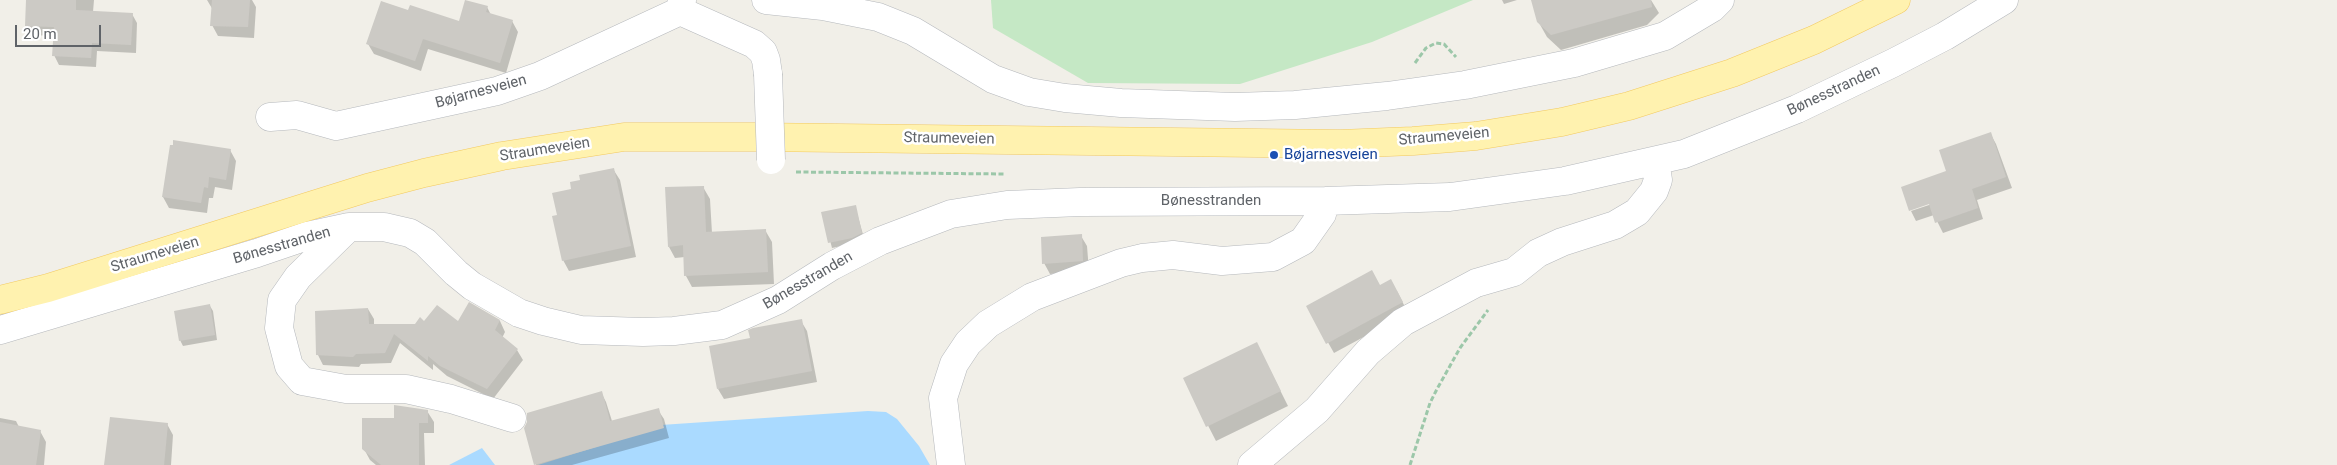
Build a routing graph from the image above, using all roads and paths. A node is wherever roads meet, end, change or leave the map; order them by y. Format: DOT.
graph roads {
  1 [pos="766,0"];
  2 [pos="1720,0"];
  3 [pos="2004,0"];
  4 [pos="1892,1"];
  5 [pos="681,6"];
  6 [pos="270,117"];
  7 [pos="771,160"];
  8 [pos="1654,161"];
  9 [pos="1011,174"];
  10 [pos="1325,201"];
  11 [pos="349,228"];
  12 [pos="1514,272"];
  13 [pos="0,300"];
  14 [pos="0,330"];
  15 [pos="512,418"];
  16 [pos="951,465"];
  17 [pos="1252,465"];
  18 [pos="1410,465"];
  1 -- 2 [label="street"];
  3 -- 8 [label="street, Bønesstranden"];
  4 -- 13 [label="main road, Straumeveien"];
  5 -- 6 [label="street, Bøjarnesveien"];
  5 -- 7 [label="street, Bøjarnesveien, bridge"];
  7 -- 9 [label="path"];
  8 -- 10 [label="street, Bønesstranden"];
  8 -- 12 [label="street"];
  10 -- 11 [label="street, Bønesstranden"];
  10 -- 16 [label="street"];
  11 -- 14 [label="street, Bønesstranden"];
  11 -- 15 [label="street"];
  12 -- 17 [label="street"];
  12 -- 18 [label="path"];
}
